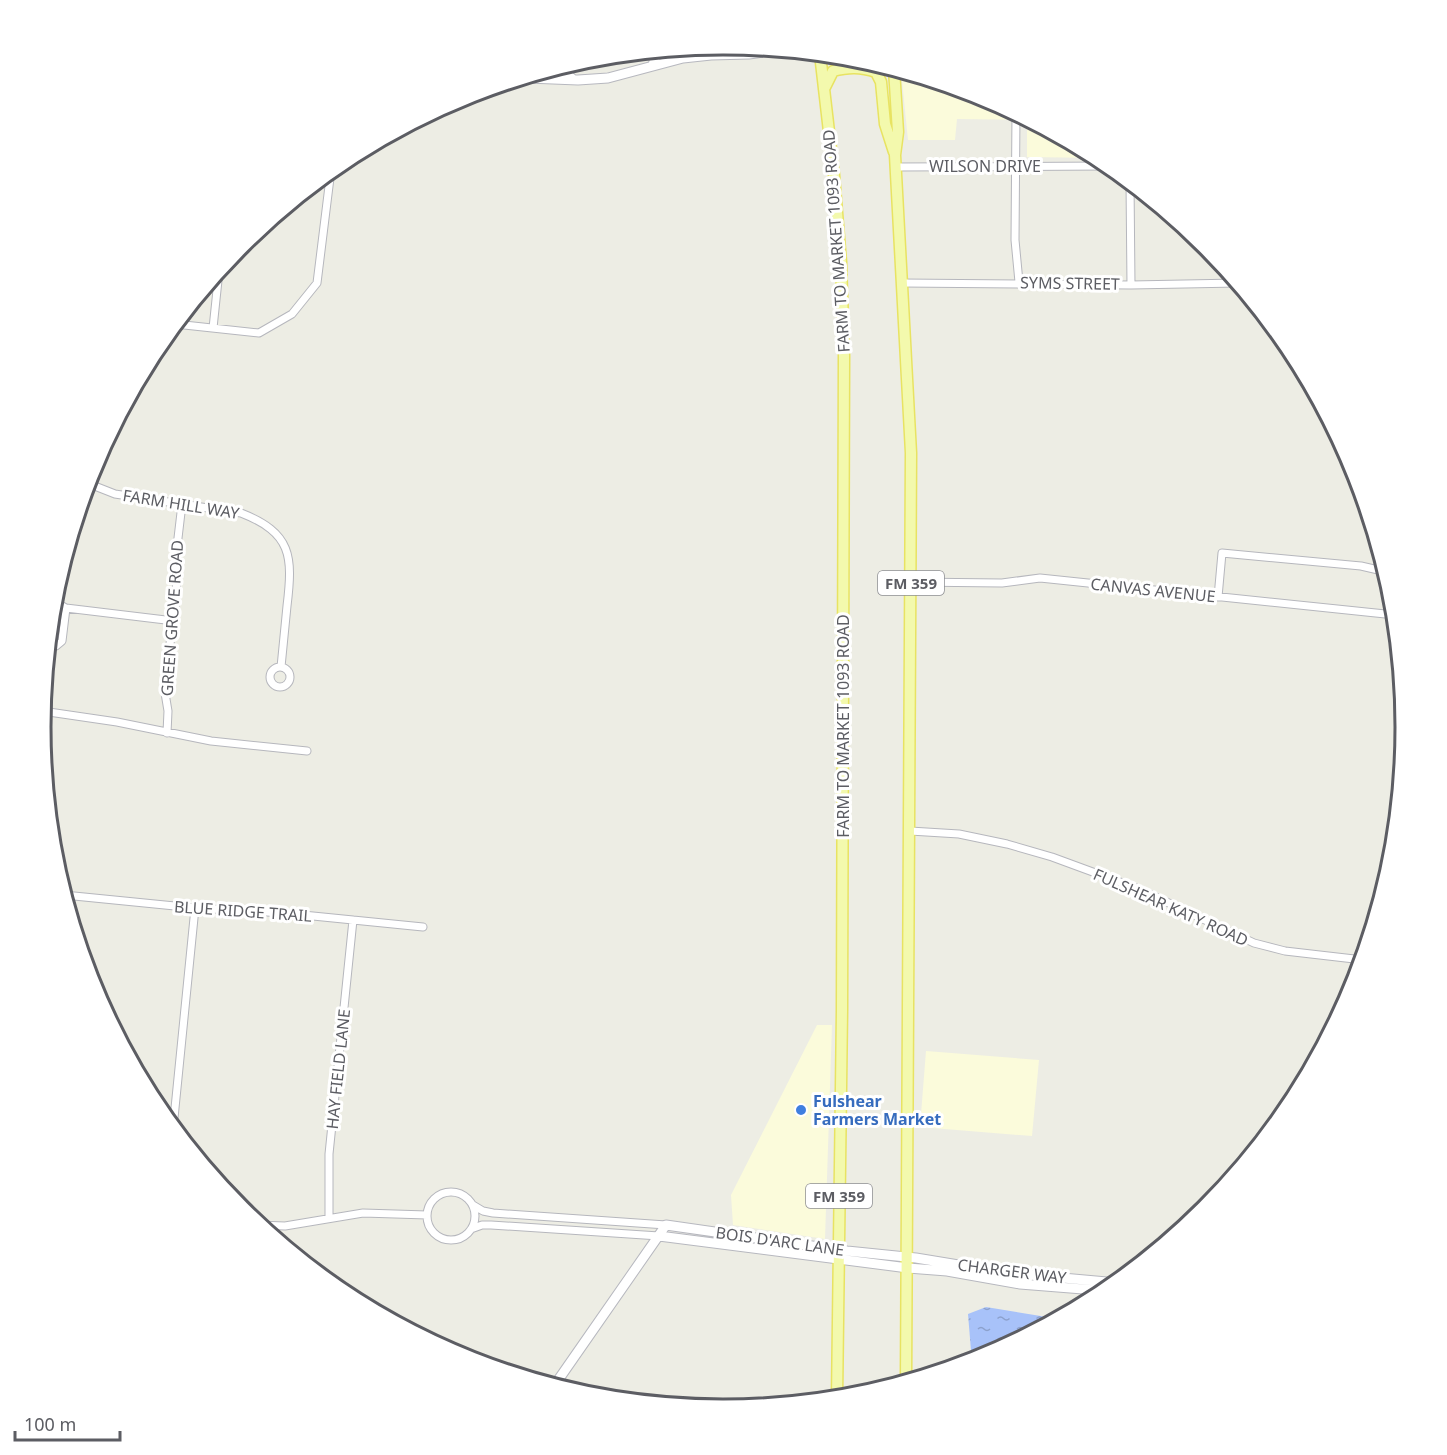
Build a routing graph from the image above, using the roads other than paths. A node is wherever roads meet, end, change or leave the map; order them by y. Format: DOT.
graph roads {
  1 [pos="731,55"];
  2 [pos="655,59"];
  3 [pos="821,63"];
  4 [pos="653,65"];
  5 [pos="855,68"];
  6 [pos="876,73"];
  7 [pos="566,74"];
  8 [pos="895,77"];
  9 [pos="546,79"];
  10 [pos="574,80"];
  11 [pos="824,89"];
  12 [pos="1016,122"];
  13 [pos="896,161"];
  14 [pos="1016,165"];
  15 [pos="1093,166"];
  16 [pos="329,183"];
  17 [pos="1130,192"];
  18 [pos="1019,282"];
  19 [pos="902,283"];
  20 [pos="1228,283"];
  21 [pos="218,285"];
  22 [pos="1131,285"];
  23 [pos="185,325"];
  24 [pos="213,328"];
  25 [pos="96,487"];
  26 [pos="182,504"];
  27 [pos="1377,570"];
  28 [pos="911,582"];
  29 [pos="1218,597"];
  30 [pos="62,606"];
  31 [pos="66,608"];
  32 [pos="1386,614"];
  33 [pos="174,621"];
  34 [pos="56,646"];
  35 [pos="281,667"];
  36 [pos="51,712"];
  37 [pos="167,733"];
  38 [pos="307,751"];
  39 [pos="910,831"];
  40 [pos="73,897"];
  41 [pos="195,908"];
  42 [pos="353,920"];
  43 [pos="423,927"];
  44 [pos="1355,959"];
  45 [pos="174,1115"];
  46 [pos="473,1205"];
  47 [pos="427,1215"];
  48 [pos="329,1218"];
  49 [pos="666,1225"];
  50 [pos="272,1226"];
  51 [pos="471,1230"];
  52 [pos="659,1236"];
  53 [pos="837,1254"];
  54 [pos="908,1263"];
  55 [pos="1104,1282"];
  56 [pos="1093,1290"];
  57 [pos="906,1374"];
  58 [pos="559,1379"];
  59 [pos="837,1390"];
  1 -- 4 [label="street"];
  2 -- 4 [label="street"];
  3 -- 11 [label="main road, FARM TO MARKET 1093 ROAD / FM 359"];
  4 -- 10 [label="street"];
  5 -- 11 [label="main road"];
  6 -- 13 [label="main road"];
  7 -- 10 [label="street"];
  8 -- 13 [label="main road, FM 359"];
  9 -- 10 [label="street"];
  11 -- 53 [label="main road, FARM TO MARKET 1093 ROAD / FM 359"];
  12 -- 14 [label="street"];
  13 -- 14 [label="street, WILSON DRIVE"];
  13 -- 19 [label="main road, FM 359"];
  14 -- 15 [label="street, WILSON DRIVE"];
  14 -- 18 [label="street"];
  16 -- 24 [label="street"];
  17 -- 22 [label="street"];
  18 -- 19 [label="street, SYMS STREET"];
  18 -- 22 [label="street, SYMS STREET"];
  19 -- 28 [label="main road, FM 359"];
  20 -- 22 [label="street, SYMS STREET"];
  21 -- 24 [label="street"];
  23 -- 24 [label="street"];
  25 -- 26 [label="street, FARM HILL WAY"];
  26 -- 33 [label="street, GREEN GROVE ROAD"];
  26 -- 35 [label="street, FARM HILL WAY"];
  27 -- 29 [label="street"];
  28 -- 29 [label="street, CANVAS AVENUE"];
  28 -- 39 [label="main road, FM 359"];
  29 -- 32 [label="street, CANVAS AVENUE"];
  30 -- 31 [label="street"];
  31 -- 33 [label="street"];
  31 -- 34 [label="street"];
  33 -- 37 [label="street, GREEN GROVE ROAD"];
  36 -- 37 [label="street"];
  37 -- 38 [label="street"];
  39 -- 44 [label="street, FULSHEAR KATY ROAD"];
  39 -- 54 [label="main road, FM 359"];
  40 -- 41 [label="street, BLUE RIDGE TRAIL"];
  41 -- 42 [label="street, BLUE RIDGE TRAIL"];
  41 -- 45 [label="street"];
  42 -- 43 [label="street, BLUE RIDGE TRAIL"];
  42 -- 48 [label="street, HAY FIELD LANE"];
  46 -- 47 [label="street"];
  46 -- 49 [label="street"];
  46 -- 51 [label="street"];
  47 -- 48 [label="street"];
  47 -- 51 [label="street"];
  48 -- 50 [label="street"];
  49 -- 52 [label="street"];
  49 -- 53 [label="street, BOIS D'ARC LANE"];
  51 -- 52 [label="street"];
  52 -- 53 [label="street, BOIS D'ARC LANE"];
  52 -- 58 [label="street"];
  53 -- 54 [label="street, BOIS D'ARC LANE"];
  53 -- 59 [label="main road, FARM TO MARKET 1093 ROAD / FM 359"];
  54 -- 55 [label="street, CHARGER WAY"];
  54 -- 56 [label="street, CHARGER WAY"];
  54 -- 57 [label="main road, FM 359"];
}
